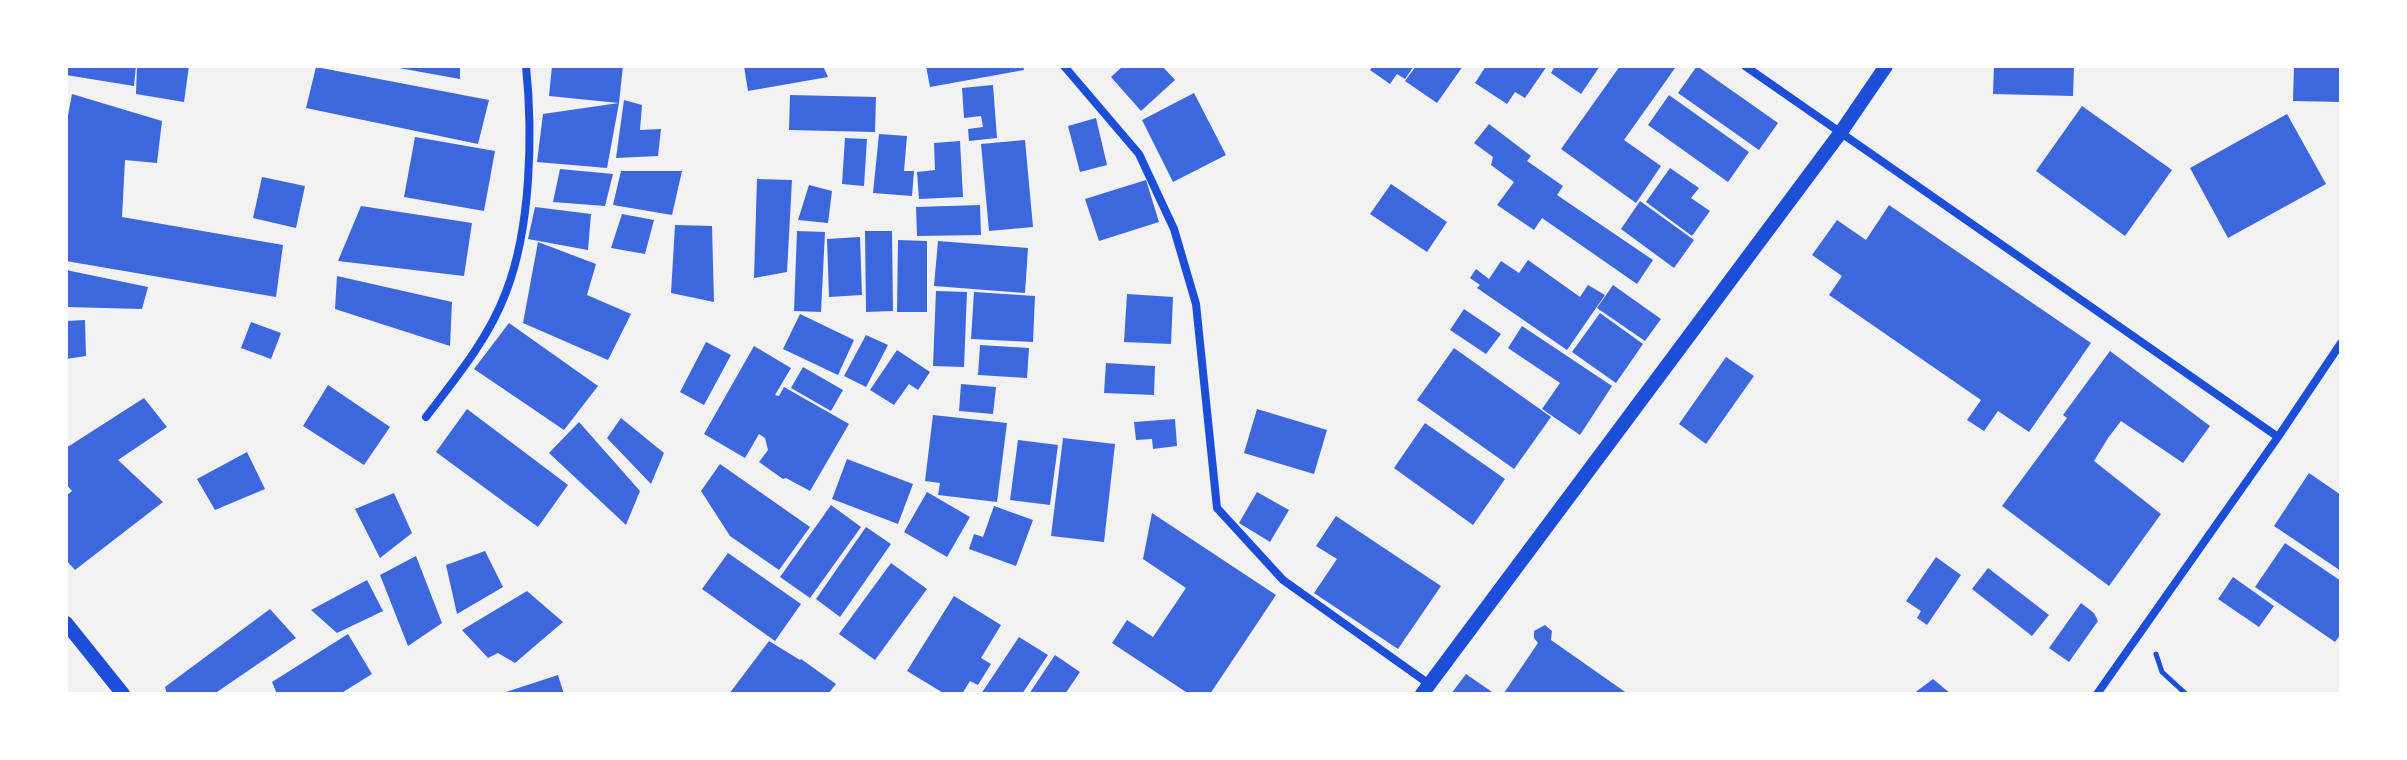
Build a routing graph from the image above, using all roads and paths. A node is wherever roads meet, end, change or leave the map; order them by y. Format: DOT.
graph roads {
  1 [pos="526,66"];
  2 [pos="1064,66"];
  3 [pos="1745,66"];
  4 [pos="1886,66"];
  5 [pos="1841,132"];
  6 [pos="2341,343"];
  7 [pos="426,417"];
  8 [pos="2278,437"];
  9 [pos="66,623"];
  10 [pos="2145,627"];
  11 [pos="1426,689"];
  12 [pos="123,694"];
  13 [pos="2097,694"];
  14 [pos="2186,694"];
  1 -- 7 [label="street"];
  2 -- 11 [label="street"];
  3 -- 5 [label="street"];
  4 -- 5 [label="street"];
  5 -- 8 [label="street"];
  5 -- 11 [label="street"];
  6 -- 8 [label="street"];
  8 -- 10 [label="street"];
  9 -- 12 [label="street"];
  10 -- 13 [label="street"];
  10 -- 14 [label="path"];
}
